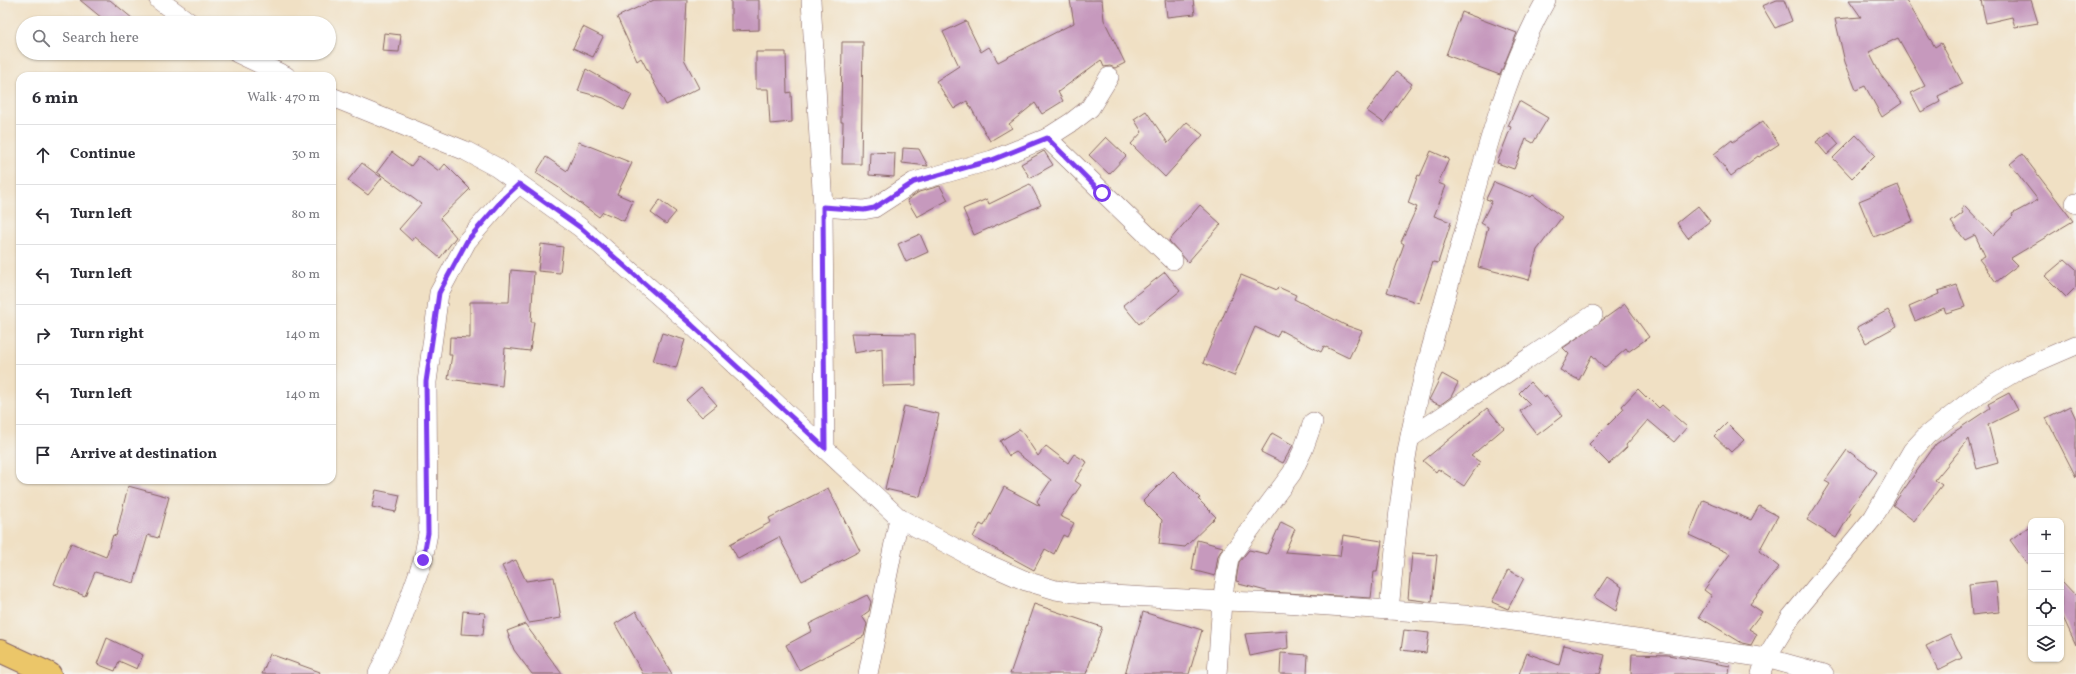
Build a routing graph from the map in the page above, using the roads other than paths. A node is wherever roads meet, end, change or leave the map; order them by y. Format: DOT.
graph roads {
  1 [pos="159,0"];
  2 [pos="811,0"];
  3 [pos="1546,0"];
  4 [pos="181,16"];
  5 [pos="252,60"];
  6 [pos="277,72"];
  7 [pos="1109,77"];
  8 [pos="336,99"];
  9 [pos="1047,138"];
  10 [pos="519,184"];
  11 [pos="823,207"];
  12 [pos="1173,260"];
  13 [pos="1593,316"];
  14 [pos="2076,345"];
  15 [pos="1313,422"];
  16 [pos="1410,438"];
  17 [pos="825,448"];
  18 [pos="899,518"];
  19 [pos="1222,601"];
  20 [pos="1389,610"];
  21 [pos="0,651"];
  22 [pos="1764,666"];
  23 [pos="50,674"];
  24 [pos="378,674"];
  25 [pos="868,674"];
  26 [pos="1217,674"];
  27 [pos="1824,674"];
  1 -- 4 [label="street"];
  2 -- 11 [label="street"];
  3 -- 16 [label="street"];
  5 -- 6 [label="street"];
  7 -- 9 [label="street"];
  8 -- 10 [label="street"];
  9 -- 11 [label="street"];
  9 -- 12 [label="street"];
  10 -- 17 [label="street"];
  10 -- 24 [label="street"];
  11 -- 17 [label="street"];
  13 -- 16 [label="street"];
  14 -- 22 [label="street"];
  15 -- 19 [label="street"];
  16 -- 20 [label="street"];
  17 -- 18 [label="street"];
  18 -- 19 [label="street"];
  18 -- 25 [label="street"];
  19 -- 20 [label="street"];
  19 -- 26 [label="street"];
  20 -- 22 [label="street"];
  21 -- 23 [label="highway"];
  22 -- 27 [label="street"];
}
